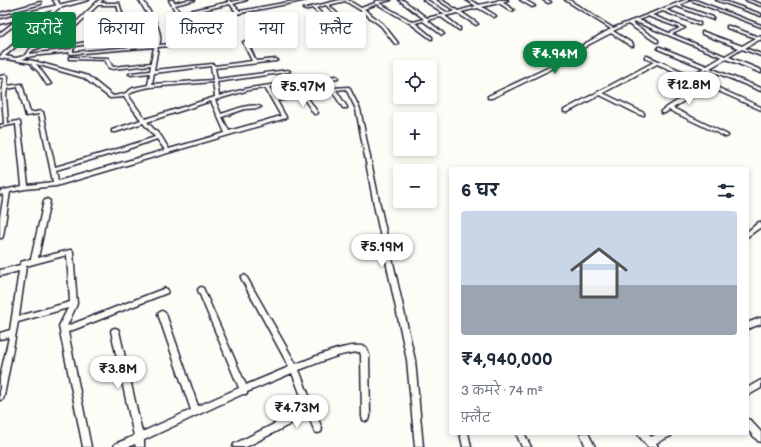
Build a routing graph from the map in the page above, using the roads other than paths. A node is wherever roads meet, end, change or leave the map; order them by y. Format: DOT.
graph roads {
  1 [pos="55,0"];
  2 [pos="82,0"];
  3 [pos="101,0"];
  4 [pos="142,0"];
  5 [pos="193,0"];
  6 [pos="245,0"];
  7 [pos="305,0"];
  8 [pos="345,0"];
  9 [pos="373,0"];
  10 [pos="389,0"];
  11 [pos="401,0"];
  12 [pos="425,0"];
  13 [pos="440,0"];
  14 [pos="468,0"];
  15 [pos="506,0"];
  16 [pos="522,0"];
  17 [pos="545,0"];
  18 [pos="567,0"];
  19 [pos="688,0"];
  20 [pos="692,0"];
  21 [pos="718,0"];
  22 [pos="747,0"];
  23 [pos="39,1"];
  24 [pos="230,1"];
  25 [pos="497,1"];
  26 [pos="172,2"];
  27 [pos="377,2"];
  28 [pos="549,2"];
  29 [pos="97,4"];
  30 [pos="327,4"];
  31 [pos="761,4"];
  32 [pos="677,5"];
  33 [pos="59,6"];
  34 [pos="478,6"];
  35 [pos="533,6"];
  36 [pos="313,7"];
  37 [pos="305,9"];
  38 [pos="361,9"];
  39 [pos="44,10"];
  40 [pos="512,10"];
  41 [pos="664,10"];
  42 [pos="458,11"];
  43 [pos="52,12"];
  44 [pos="120,12"];
  45 [pos="148,12"];
  46 [pos="177,12"];
  47 [pos="186,12"];
  48 [pos="318,12"];
  49 [pos="334,12"];
  50 [pos="239,13"];
  51 [pos="0,14"];
  52 [pos="446,14"];
  53 [pos="441,15"];
  54 [pos="761,15"];
  55 [pos="494,16"];
  56 [pos="651,16"];
  57 [pos="712,18"];
  58 [pos="425,19"];
  59 [pos="637,20"];
  60 [pos="0,22"];
  61 [pos="412,23"];
  62 [pos="76,24"];
  63 [pos="476,24"];
  64 [pos="629,24"];
  65 [pos="699,24"];
  66 [pos="12,25"];
  67 [pos="761,26"];
  68 [pos="728,27"];
  69 [pos="459,29"];
  70 [pos="612,30"];
  71 [pos="703,33"];
  72 [pos="442,34"];
  73 [pos="669,34"];
  74 [pos="0,35"];
  75 [pos="431,38"];
  76 [pos="760,38"];
  77 [pos="657,41"];
  78 [pos="396,43"];
  79 [pos="632,45"];
  80 [pos="12,48"];
  81 [pos="35,48"];
  82 [pos="73,48"];
  83 [pos="132,48"];
  84 [pos="156,48"];
  85 [pos="248,48"];
  86 [pos="659,48"];
  87 [pos="742,48"];
  88 [pos="761,55"];
  89 [pos="1,57"];
  90 [pos="25,57"];
  91 [pos="646,57"];
  92 [pos="70,58"];
  93 [pos="725,58"];
  94 [pos="17,59"];
  95 [pos="276,60"];
  96 [pos="32,62"];
  97 [pos="254,62"];
  98 [pos="657,62"];
  99 [pos="153,64"];
  100 [pos="213,67"];
  101 [pos="708,68"];
  102 [pos="288,71"];
  103 [pos="152,72"];
  104 [pos="761,72"];
  105 [pos="131,74"];
  106 [pos="0,77"];
  107 [pos="336,77"];
  108 [pos="691,77"];
  109 [pos="214,81"];
  110 [pos="49,84"];
  111 [pos="706,85"];
  112 [pos="150,86"];
  113 [pos="267,87"];
  114 [pos="5,88"];
  115 [pos="333,89"];
  116 [pos="761,90"];
  117 [pos="600,93"];
  118 [pos="125,95"];
  119 [pos="304,95"];
  120 [pos="490,97"];
  121 [pos="215,100"];
  122 [pos="274,100"];
  123 [pos="259,107"];
  124 [pos="345,107"];
  125 [pos="669,108"];
  126 [pos="761,109"];
  127 [pos="566,111"];
  128 [pos="663,112"];
  129 [pos="316,113"];
  130 [pos="642,114"];
  131 [pos="220,116"];
  132 [pos="144,121"];
  133 [pos="6,125"];
  134 [pos="0,126"];
  135 [pos="114,131"];
  136 [pos="227,132"];
  137 [pos="726,136"];
  138 [pos="159,137"];
  139 [pos="168,151"];
  140 [pos="53,169"];
  141 [pos="56,184"];
  142 [pos="25,187"];
  143 [pos="7,191"];
  144 [pos="0,193"];
  145 [pos="47,201"];
  146 [pos="761,224"];
  147 [pos="749,233"];
  148 [pos="0,236"];
  149 [pos="34,261"];
  150 [pos="23,268"];
  151 [pos="0,273"];
  152 [pos="244,278"];
  153 [pos="201,290"];
  154 [pos="165,291"];
  155 [pos="74,304"];
  156 [pos="162,314"];
  157 [pos="14,320"];
  158 [pos="760,321"];
  159 [pos="749,325"];
  160 [pos="64,330"];
  161 [pos="115,331"];
  162 [pos="13,332"];
  163 [pos="0,336"];
  164 [pos="294,368"];
  165 [pos="761,384"];
  166 [pos="244,391"];
  167 [pos="749,391"];
  168 [pos="0,396"];
  169 [pos="310,410"];
  170 [pos="196,412"];
  171 [pos="366,417"];
  172 [pos="749,425"];
  173 [pos="318,428"];
  174 [pos="464,435"];
  175 [pos="521,435"];
  176 [pos="585,435"];
  177 [pos="644,435"];
  178 [pos="665,435"];
  179 [pos="139,438"];
  180 [pos="761,438"];
  181 [pos="652,445"];
  182 [pos="87,447"];
  183 [pos="118,447"];
  184 [pos="140,447"];
  185 [pos="237,447"];
  186 [pos="419,447"];
  187 [pos="467,447"];
  188 [pos="527,447"];
  189 [pos="591,447"];
  1 -- 33 [label="street"];
  2 -- 33 [label="street"];
  3 -- 29 [label="street"];
  4 -- 45 [label="street"];
  5 -- 26 [label="street"];
  6 -- 24 [label="street"];
  7 -- 50 [label="street"];
  8 -- 30 [label="street"];
  8 -- 38 [label="street"];
  9 -- 27 [label="street"];
  10 -- 27 [label="street"];
  11 -- 58 [label="street"];
  12 -- 52 [label="street"];
  13 -- 42 [label="street"];
  14 -- 34 [label="street"];
  15 -- 25 [label="street"];
  16 -- 35 [label="street"];
  17 -- 28 [label="street"];
  18 -- 70 [label="street"];
  19 -- 32 [label="street"];
  20 -- 67 [label="street"];
  21 -- 54 [label="street"];
  22 -- 31 [label="street"];
  23 -- 39 [label="street"];
  23 -- 51 [label="street"];
  24 -- 47 [label="street"];
  24 -- 50 [label="street"];
  25 -- 34 [label="street"];
  25 -- 40 [label="street"];
  26 -- 46 [label="street"];
  27 -- 38 [label="street"];
  27 -- 61 [label="street"];
  29 -- 44 [label="street"];
  29 -- 62 [label="street"];
  30 -- 36 [label="street"];
  30 -- 49 [label="street"];
  32 -- 41 [label="street"];
  32 -- 57 [label="street"];
  33 -- 39 [label="street"];
  33 -- 43 [label="street"];
  34 -- 42 [label="street"];
  34 -- 55 [label="street"];
  36 -- 37 [label="street"];
  36 -- 48 [label="street"];
  38 -- 78 [label="street"];
  39 -- 60 [label="street"];
  41 -- 56 [label="street"];
  41 -- 65 [label="street"];
  42 -- 52 [label="street"];
  42 -- 63 [label="street"];
  52 -- 53 [label="street"];
  53 -- 58 [label="street"];
  53 -- 69 [label="street"];
  56 -- 59 [label="street"];
  56 -- 73 [label="street"];
  58 -- 61 [label="street"];
  58 -- 72 [label="street"];
  59 -- 64 [label="street"];
  59 -- 73 [label="street"];
  61 -- 75 [label="street"];
  64 -- 70 [label="street"];
  64 -- 77 [label="street"];
  66 -- 74 [label="street"];
  68 -- 76 [label="street"];
  70 -- 79 [label="street"];
  70 -- 120 [label="street"];
  71 -- 87 [label="street"];
  73 -- 93 [label="street"];
  76 -- 87 [label="street"];
  80 -- 89 [label="street"];
  81 -- 90 [label="street"];
  82 -- 83 [label="street"];
  82 -- 90 [label="street"];
  84 -- 99 [label="street"];
  85 -- 97 [label="street"];
  86 -- 101 [label="street"];
  87 -- 88 [label="street"];
  87 -- 93 [label="street"];
  89 -- 94 [label="street"];
  90 -- 94 [label="street"];
  91 -- 98 [label="street"];
  92 -- 99 [label="street"];
  93 -- 101 [label="street"];
  93 -- 104 [label="street"];
  94 -- 96 [label="street"];
  95 -- 97 [label="street"];
  96 -- 110 [label="street"];
  96 -- 118 [label="street"];
  97 -- 100 [label="street"];
  98 -- 108 [label="street"];
  98 -- 117 [label="street"];
  99 -- 103 [label="street"];
  100 -- 103 [label="street"];
  100 -- 109 [label="street"];
  101 -- 108 [label="street"];
  101 -- 116 [label="street"];
  102 -- 109 [label="street"];
  103 -- 105 [label="street"];
  103 -- 112 [label="street"];
  106 -- 114 [label="street"];
  107 -- 113 [label="street"];
  108 -- 111 [label="street"];
  109 -- 112 [label="street"];
  109 -- 121 [label="street"];
  111 -- 125 [label="street"];
  111 -- 126 [label="street"];
  112 -- 118 [label="street"];
  113 -- 121 [label="street"];
  113 -- 122 [label="street"];
  114 -- 133 [label="street"];
  114 -- 140 [label="street"];
  115 -- 119 [label="street"];
  115 -- 124 [label="street"];
  115 -- 186 [label="street"];
  117 -- 127 [label="street"];
  117 -- 130 [label="street"];
  118 -- 132 [label="street"];
  119 -- 122 [label="street"];
  119 -- 129 [label="street"];
  121 -- 131 [label="street"];
  121 -- 132 [label="street"];
  122 -- 136 [label="street"];
  123 -- 131 [label="street"];
  125 -- 128 [label="street"];
  125 -- 137 [label="street"];
  131 -- 136 [label="street"];
  132 -- 135 [label="street"];
  132 -- 138 [label="street"];
  133 -- 134 [label="street"];
  133 -- 142 [label="street"];
  136 -- 139 [label="street"];
  138 -- 139 [label="street"];
  138 -- 140 [label="street"];
  139 -- 141 [label="street"];
  140 -- 141 [label="street"];
  141 -- 142 [label="street"];
  142 -- 143 [label="street"];
  143 -- 144 [label="street"];
  143 -- 148 [label="street"];
  145 -- 149 [label="street"];
  146 -- 147 [label="street"];
  149 -- 150 [label="street"];
  149 -- 155 [label="street"];
  150 -- 151 [label="street"];
  150 -- 157 [label="street"];
  152 -- 164 [label="street"];
  153 -- 166 [label="street"];
  154 -- 160 [label="street"];
  155 -- 157 [label="street"];
  155 -- 160 [label="street"];
  156 -- 170 [label="street"];
  157 -- 162 [label="street"];
  158 -- 159 [label="street"];
  160 -- 182 [label="street"];
  161 -- 179 [label="street"];
  162 -- 163 [label="street"];
  162 -- 168 [label="street"];
  164 -- 166 [label="street"];
  164 -- 169 [label="street"];
  164 -- 171 [label="street"];
  165 -- 167 [label="street"];
  166 -- 170 [label="street"];
  169 -- 173 [label="street"];
  169 -- 185 [label="street"];
  170 -- 179 [label="street"];
  172 -- 180 [label="street"];
  174 -- 187 [label="street"];
  175 -- 188 [label="street"];
  176 -- 189 [label="street"];
  177 -- 181 [label="street"];
  178 -- 181 [label="street"];
  179 -- 183 [label="street"];
  179 -- 184 [label="street"];
}
